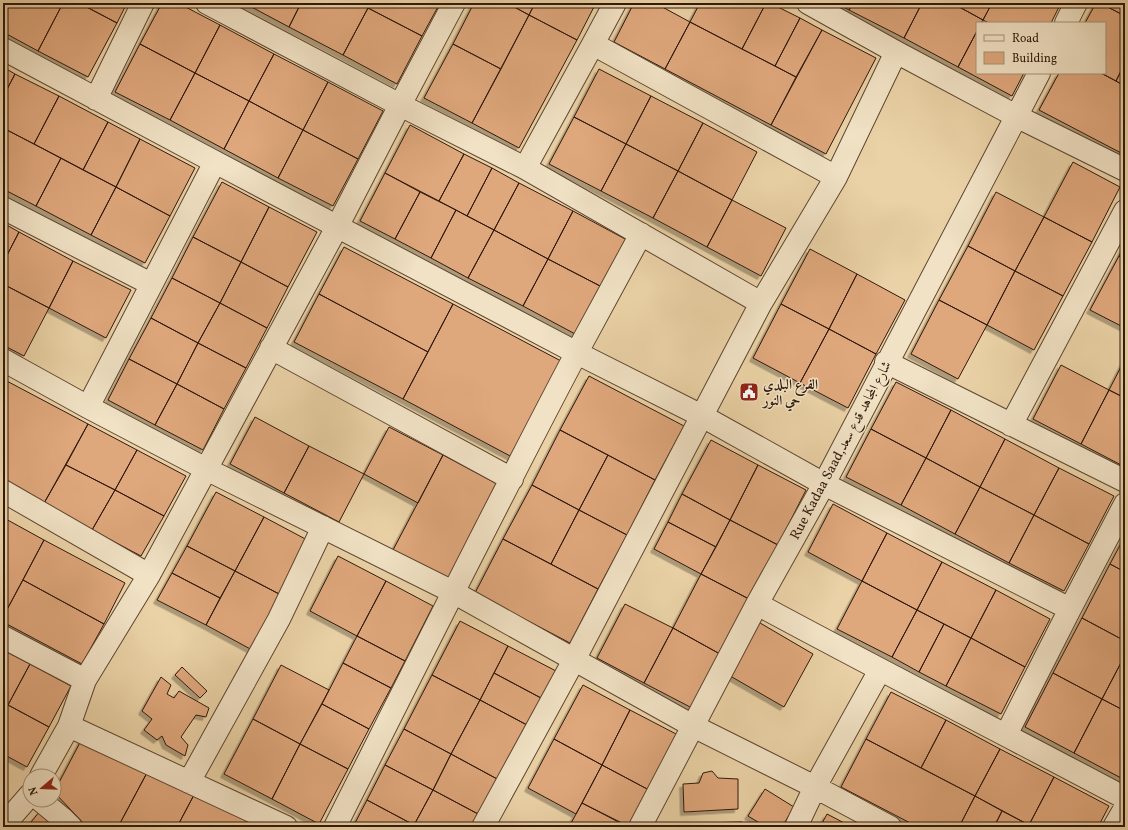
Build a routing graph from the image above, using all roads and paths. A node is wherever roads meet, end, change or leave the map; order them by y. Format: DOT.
graph roads {
  1 [pos="143,3"];
  2 [pos="207,3"];
  3 [pos="454,3"];
  4 [pos="615,3"];
  5 [pos="808,3"];
  6 [pos="1076,3"];
  7 [pos="1066,22"];
  8 [pos="593,44"];
  9 [pos="3,49"];
  10 [pos="896,52"];
  11 [pos="1038,74"];
  12 [pos="96,99"];
  13 [pos="400,105"];
  14 [pos="1016,116"];
  15 [pos="215,162"];
  16 [pos="524,168"];
  17 [pos="1125,170"];
  18 [pos="836,177"];
  19 [pos="3,208"];
  20 [pos="1125,211"];
  21 [pos="337,227"];
  22 [pos="641,234"];
  23 [pos="151,284"];
  24 [pos="761,303"];
  25 [pos="270,348"];
  26 [pos="577,353"];
  27 [pos="3,360"];
  28 [pos="886,362"];
  29 [pos="88,407"];
  30 [pos="702,416"];
  31 [pos="1011,424"];
  32 [pos="206,469"];
  33 [pos="512,479"];
  34 [pos="1125,481"];
  35 [pos="824,484"];
  36 [pos="4,492"];
  37 [pos="1125,504"];
  38 [pos="323,527"];
  39 [pos="149,575"];
  40 [pos="453,592"];
  41 [pos="757,604"];
  42 [pos="1070,609"];
  43 [pos="3,637"];
  44 [pos="574,660"];
  45 [pos="880,670"];
  46 [pos="85,680"];
  47 [pos="69,726"];
  48 [pos="693,726"];
  49 [pos="1006,735"];
  50 [pos="45,768"];
  51 [pos="189,782"];
  52 [pos="815,787"];
  53 [pos="1125,798"];
  54 [pos="22,804"];
  55 [pos="50,808"];
  56 [pos="1125,808"];
  57 [pos="3,826"];
  58 [pos="70,827"];
  59 [pos="286,827"];
  60 [pos="335,827"];
  61 [pos="483,827"];
  62 [pos="640,827"];
  63 [pos="796,827"];
  64 [pos="890,827"];
  65 [pos="1114,827"];
  1 -- 12 [label="street"];
  2 -- 13 [label="street"];
  3 -- 13 [label="street"];
  4 -- 8 [label="street"];
  5 -- 10 [label="street"];
  6 -- 7 [label="street"];
  8 -- 16 [label="street"];
  8 -- 18 [label="street"];
  9 -- 12 [label="street"];
  10 -- 14 [label="street"];
  10 -- 18 [label="street"];
  11 -- 14 [label="street, Rue Kadaa Saad,شارع المجاهد قدع سعد"];
  12 -- 15 [label="street"];
  13 -- 16 [label="street"];
  13 -- 21 [label="street"];
  14 -- 17 [label="street"];
  14 -- 28 [label="street, Rue Kadaa Saad,شارع المجاهد قدع سعد"];
  15 -- 21 [label="street"];
  15 -- 23 [label="street"];
  16 -- 22 [label="street"];
  18 -- 24 [label="street"];
  19 -- 23 [label="street"];
  20 -- 31 [label="street"];
  21 -- 25 [label="street"];
  21 -- 26 [label="street"];
  22 -- 24 [label="street"];
  22 -- 26 [label="street"];
  23 -- 29 [label="street"];
  24 -- 30 [label="street"];
  25 -- 32 [label="street"];
  25 -- 33 [label="street"];
  26 -- 30 [label="street"];
  26 -- 33 [label="street"];
  27 -- 29 [label="street"];
  28 -- 31 [label="street"];
  28 -- 35 [label="street, Rue Kadaa Saad,شارع المجاهد قدع سعد"];
  29 -- 32 [label="street"];
  30 -- 35 [label="street"];
  30 -- 44 [label="street"];
  31 -- 34 [label="street"];
  32 -- 38 [label="street"];
  32 -- 39 [label="street"];
  33 -- 40 [label="street"];
  35 -- 41 [label="street, Rue Kadaa Saad,شارع المجاهد قدع سعد"];
  35 -- 42 [label="street"];
  36 -- 39 [label="street"];
  37 -- 42 [label="street"];
  38 -- 40 [label="street"];
  38 -- 51 [label="street"];
  39 -- 46 [label="street"];
  40 -- 44 [label="street"];
  40 -- 60 [label="street"];
  41 -- 45 [label="street"];
  41 -- 48 [label="street, Rue Kadaa Saad,شارع المجاهد قدع سعد"];
  42 -- 49 [label="street"];
  43 -- 46 [label="street"];
  44 -- 48 [label="street"];
  44 -- 61 [label="street"];
  45 -- 49 [label="street"];
  45 -- 52 [label="street"];
  46 -- 47 [label="street"];
  47 -- 50 [label="street"];
  47 -- 51 [label="street"];
  48 -- 52 [label="street"];
  48 -- 62 [label="street, Rue Kadaa Saad,شارع المجاهد قدع سعد"];
  49 -- 53 [label="street"];
  51 -- 59 [label="street"];
  52 -- 63 [label="street"];
  52 -- 64 [label="street"];
  54 -- 57 [label="street"];
  55 -- 58 [label="street"];
  56 -- 65 [label="street"];
}
